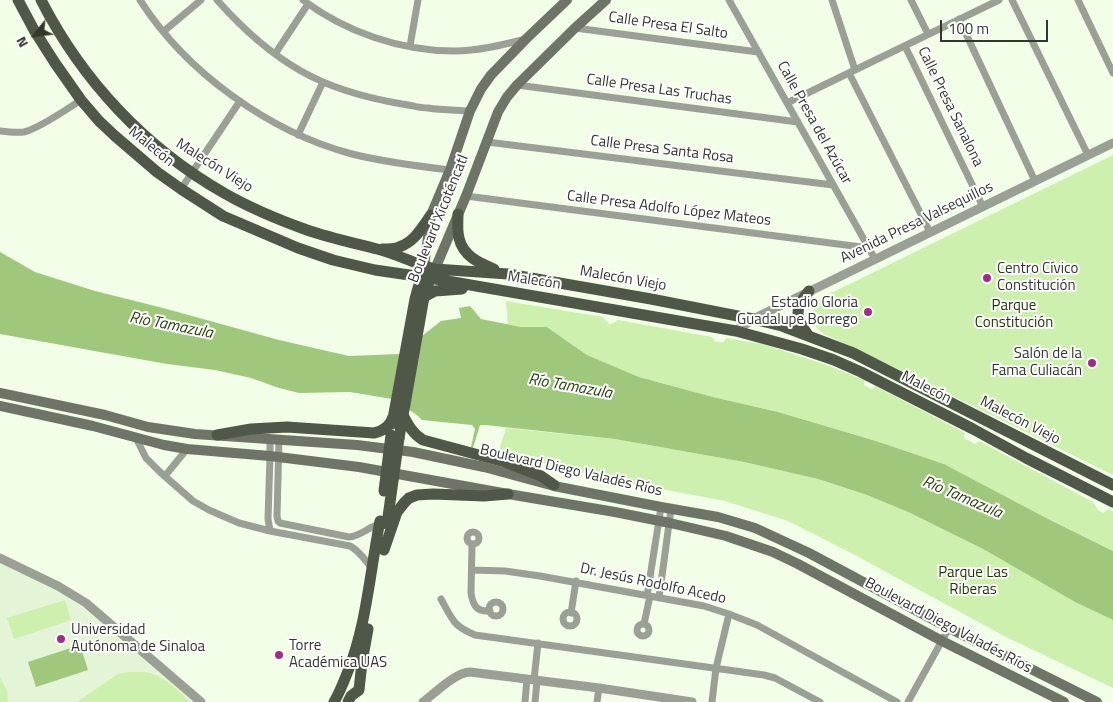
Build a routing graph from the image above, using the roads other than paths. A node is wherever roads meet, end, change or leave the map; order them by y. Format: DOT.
graph roads {
  1 [pos="18,0"];
  2 [pos="41,0"];
  3 [pos="140,0"];
  4 [pos="201,0"];
  5 [pos="217,0"];
  6 [pos="418,0"];
  7 [pos="567,0"];
  8 [pos="606,0"];
  9 [pos="729,0"];
  10 [pos="832,0"];
  11 [pos="911,0"];
  12 [pos="999,0"];
  13 [pos="1012,0"];
  14 [pos="1078,0"];
  15 [pos="305,2"];
  16 [pos="959,20"];
  17 [pos="575,28"];
  18 [pos="164,31"];
  19 [pos="928,34"];
  20 [pos="526,39"];
  21 [pos="410,46"];
  22 [pos="905,46"];
  23 [pos="758,52"];
  24 [pos="275,54"];
  25 [pos="852,71"];
  26 [pos="1113,74"];
  27 [pos="323,82"];
  28 [pos="517,85"];
  29 [pos="81,100"];
  30 [pos="240,101"];
  31 [pos="787,103"];
  32 [pos="470,111"];
  33 [pos="798,122"];
  34 [pos="0,131"];
  35 [pos="298,134"];
  36 [pos="486,142"];
  37 [pos="1113,143"];
  38 [pos="1088,156"];
  39 [pos="450,170"];
  40 [pos="192,173"];
  41 [pos="1035,181"];
  42 [pos="833,185"];
  43 [pos="181,190"];
  44 [pos="466,196"];
  45 [pos="983,207"];
  46 [pos="458,214"];
  47 [pos="431,215"];
  48 [pos="930,232"];
  49 [pos="869,248"];
  50 [pos="379,250"];
  51 [pos="875,259"];
  52 [pos="427,273"];
  53 [pos="508,274"];
  54 [pos="472,286"];
  55 [pos="809,291"];
  56 [pos="420,299"];
  57 [pos="754,318"];
  58 [pos="736,331"];
  59 [pos="808,335"];
  60 [pos="0,392"];
  61 [pos="0,406"];
  62 [pos="398,416"];
  63 [pos="218,435"];
  64 [pos="136,438"];
  65 [pos="274,439"];
  66 [pos="187,449"];
  67 [pos="275,456"];
  68 [pos="165,476"];
  69 [pos="554,485"];
  70 [pos="1113,485"];
  71 [pos="508,494"];
  72 [pos="1113,502"];
  73 [pos="666,508"];
  74 [pos="665,522"];
  75 [pos="382,523"];
  76 [pos="270,531"];
  77 [pos="472,545"];
  78 [pos="384,550"];
  79 [pos="0,558"];
  80 [pos="373,569"];
  81 [pos="472,570"];
  82 [pos="576,582"];
  83 [pos="649,596"];
  84 [pos="659,598"];
  85 [pos="441,600"];
  86 [pos="490,611"];
  87 [pos="572,613"];
  88 [pos="729,614"];
  89 [pos="644,624"];
  90 [pos="949,628"];
  91 [pos="942,641"];
  92 [pos="538,643"];
  93 [pos="716,668"];
  94 [pos="533,680"];
  95 [pos="599,688"];
  96 [pos="359,690"];
  97 [pos="643,698"];
  98 [pos="201,702"];
  99 [pos="334,702"];
  100 [pos="348,702"];
  101 [pos="357,702"];
  102 [pos="423,702"];
  103 [pos="525,702"];
  104 [pos="535,702"];
  105 [pos="598,702"];
  106 [pos="692,702"];
  107 [pos="712,702"];
  108 [pos="820,702"];
  109 [pos="897,702"];
  110 [pos="908,702"];
  111 [pos="1064,702"];
  112 [pos="1097,702"];
  1 -- 29 [label="main road, Malecón"];
  2 -- 40 [label="main road, Malecón Viejo"];
  3 -- 18 [label="street"];
  4 -- 18 [label="street"];
  5 -- 24 [label="street"];
  6 -- 21 [label="street"];
  7 -- 20 [label="main road, Boulevard Xicoténcatl"];
  8 -- 17 [label="main road, Boulevard Xicoténcatl"];
  9 -- 23 [label="street, Calle Presa del Azúcar"];
  10 -- 25 [label="street"];
  11 -- 19 [label="street"];
  12 -- 16 [label="street"];
  13 -- 38 [label="street"];
  14 -- 26 [label="street"];
  15 -- 21 [label="street"];
  15 -- 24 [label="street"];
  16 -- 19 [label="street"];
  16 -- 41 [label="street"];
  17 -- 23 [label="street, Calle Presa El Salto"];
  17 -- 28 [label="main road, Boulevard Xicoténcatl"];
  18 -- 30 [label="street"];
  19 -- 22 [label="street"];
  20 -- 21 [label="street"];
  20 -- 32 [label="main road, Boulevard Xicoténcatl"];
  22 -- 25 [label="street"];
  22 -- 45 [label="street, Calle Presa Sanalona"];
  23 -- 31 [label="street, Calle Presa del Azúcar"];
  24 -- 27 [label="street"];
  25 -- 31 [label="street"];
  25 -- 48 [label="street"];
  27 -- 32 [label="street"];
  27 -- 35 [label="street"];
  28 -- 33 [label="street, Calle Presa Las Truchas"];
  28 -- 36 [label="main road, Boulevard Xicoténcatl"];
  29 -- 34 [label="street"];
  29 -- 43 [label="main road, Malecón"];
  30 -- 35 [label="street"];
  30 -- 40 [label="street"];
  31 -- 33 [label="street, Calle Presa del Azúcar"];
  32 -- 39 [label="main road, Boulevard Xicoténcatl"];
  33 -- 42 [label="street, Calle Presa del Azúcar"];
  35 -- 39 [label="street"];
  36 -- 42 [label="street, Calle Presa Santa Rosa"];
  36 -- 44 [label="main road, Boulevard Xicoténcatl"];
  37 -- 38 [label="street, Avenida Presa Valsequillos"];
  38 -- 41 [label="street, Avenida Presa Valsequillos"];
  39 -- 47 [label="main road, Boulevard Xicoténcatl"];
  40 -- 43 [label="street"];
  40 -- 50 [label="main road, Malecón Viejo"];
  41 -- 45 [label="street, Avenida Presa Valsequillos"];
  42 -- 49 [label="street, Calle Presa del Azúcar"];
  43 -- 52 [label="main road, Malecón"];
  44 -- 46 [label="main road, Boulevard Xicoténcatl"];
  44 -- 49 [label="street, Calle Presa Adolfo López Mateos"];
  45 -- 48 [label="street, Avenida Presa Valsequillos"];
  46 -- 52 [label="main road, Boulevard Xicoténcatl"];
  46 -- 53 [label="main road"];
  47 -- 50 [label="main road"];
  47 -- 52 [label="main road, Boulevard Xicoténcatl"];
  48 -- 51 [label="street, Avenida Presa Valsequillos"];
  49 -- 51 [label="street, Calle Presa del Azúcar"];
  50 -- 52 [label="main road, Malecón Viejo"];
  51 -- 55 [label="street, Avenida Presa Valsequillos"];
  52 -- 53 [label="main road, Malecón Viejo"];
  52 -- 54 [label="main road, Malecón"];
  52 -- 56 [label="main road, Boulevard Xicoténcatl"];
  53 -- 57 [label="main road, Malecón Viejo"];
  54 -- 56 [label="main road"];
  54 -- 58 [label="main road, Malecón"];
  55 -- 57 [label="street, Avenida Presa Valsequillos"];
  55 -- 59 [label="main road"];
  56 -- 62 [label="main road, Boulevard Xicoténcatl"];
  57 -- 58 [label="street, Avenida Presa Valsequillos"];
  57 -- 59 [label="main road, Malecón Viejo"];
  58 -- 72 [label="main road, Malecón"];
  59 -- 70 [label="main road, Malecón Viejo"];
  60 -- 63 [label="main road, Boulevard Diego Valadés Ríos"];
  61 -- 64 [label="main road, Boulevard Diego Valadés Ríos"];
  62 -- 63 [label="main road"];
  62 -- 69 [label="main road"];
  62 -- 75 [label="main road, Boulevard Xicoténcatl, bridge"];
  63 -- 65 [label="main road, Boulevard Diego Valadés Ríos"];
  64 -- 66 [label="main road, Boulevard Diego Valadés Ríos"];
  64 -- 68 [label="street"];
  65 -- 67 [label="street"];
  65 -- 69 [label="main road, Boulevard Diego Valadés Ríos"];
  66 -- 67 [label="main road, Boulevard Diego Valadés Ríos"];
  66 -- 68 [label="street"];
  67 -- 71 [label="main road, Boulevard Diego Valadés Ríos"];
  67 -- 75 [label="street"];
  67 -- 76 [label="street"];
  68 -- 76 [label="street"];
  69 -- 73 [label="main road, Boulevard Diego Valadés Ríos"];
  71 -- 74 [label="main road, Boulevard Diego Valadés Ríos"];
  71 -- 78 [label="main road"];
  73 -- 74 [label="street"];
  73 -- 90 [label="main road, Boulevard Diego Valadés Ríos"];
  74 -- 83 [label="street"];
  74 -- 84 [label="street"];
  74 -- 91 [label="main road, Boulevard Diego Valadés Ríos"];
  75 -- 78 [label="main road"];
  75 -- 80 [label="main road"];
  76 -- 80 [label="street"];
  77 -- 81 [label="street"];
  78 -- 96 [label="main road"];
  79 -- 98 [label="street"];
  80 -- 99 [label="main road"];
  81 -- 82 [label="street, Dr. Jesús Rodolfo Acedo"];
  81 -- 86 [label="street"];
  82 -- 83 [label="street, Dr. Jesús Rodolfo Acedo"];
  82 -- 87 [label="street"];
  83 -- 84 [label="street, Dr. Jesús Rodolfo Acedo"];
  83 -- 89 [label="street"];
  84 -- 88 [label="street, Dr. Jesús Rodolfo Acedo"];
  85 -- 92 [label="street"];
  88 -- 93 [label="street"];
  88 -- 109 [label="street, Dr. Jesús Rodolfo Acedo"];
  90 -- 91 [label="street"];
  90 -- 112 [label="main road, Boulevard Diego Valadés Ríos"];
  91 -- 110 [label="street"];
  91 -- 111 [label="main road, Boulevard Diego Valadés Ríos"];
  92 -- 93 [label="street"];
  92 -- 94 [label="street"];
  93 -- 107 [label="street"];
  93 -- 108 [label="street"];
  94 -- 95 [label="street"];
  94 -- 102 [label="street"];
  94 -- 103 [label="street"];
  94 -- 104 [label="street"];
  95 -- 97 [label="street"];
  95 -- 105 [label="street"];
  96 -- 100 [label="main road"];
  96 -- 101 [label="main road"];
  97 -- 106 [label="street"];
}
